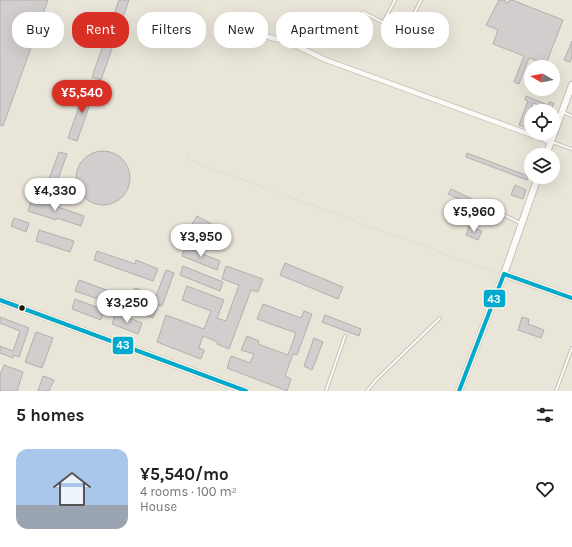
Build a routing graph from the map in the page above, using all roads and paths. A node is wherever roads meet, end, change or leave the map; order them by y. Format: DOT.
graph roads {
  1 [pos="394,0"];
  2 [pos="421,0"];
  3 [pos="388,12"];
  4 [pos="415,12"];
  5 [pos="268,37"];
  6 [pos="572,85"];
  7 [pos="562,112"];
  8 [pos="572,116"];
  9 [pos="551,142"];
  10 [pos="549,148"];
  11 [pos="572,149"];
  12 [pos="187,159"];
  13 [pos="535,184"];
  14 [pos="498,212"];
  15 [pos="521,224"];
  16 [pos="504,274"];
  17 [pos="572,298"];
  18 [pos="2,302"];
  19 [pos="440,318"];
  20 [pos="345,336"];
  21 [pos="572,348"];
  22 [pos="246,391"];
  23 [pos="326,391"];
  24 [pos="367,391"];
  25 [pos="459,391"];
  26 [pos="556,391"];
  1 -- 3 [label="lane"];
  2 -- 4 [label="lane"];
  5 -- 9 [label="street"];
  6 -- 7 [label="street"];
  7 -- 8 [label="lane"];
  7 -- 9 [label="street"];
  9 -- 10 [label="street"];
  9 -- 11 [label="lane"];
  12 -- 16 [label="path"];
  13 -- 15 [label="street"];
  14 -- 15 [label="lane"];
  15 -- 16 [label="street"];
  16 -- 17 [label="street"];
  16 -- 25 [label="street"];
  18 -- 22 [label="street"];
  19 -- 24 [label="lane"];
  20 -- 23 [label="lane"];
  21 -- 26 [label="lane"];
}
